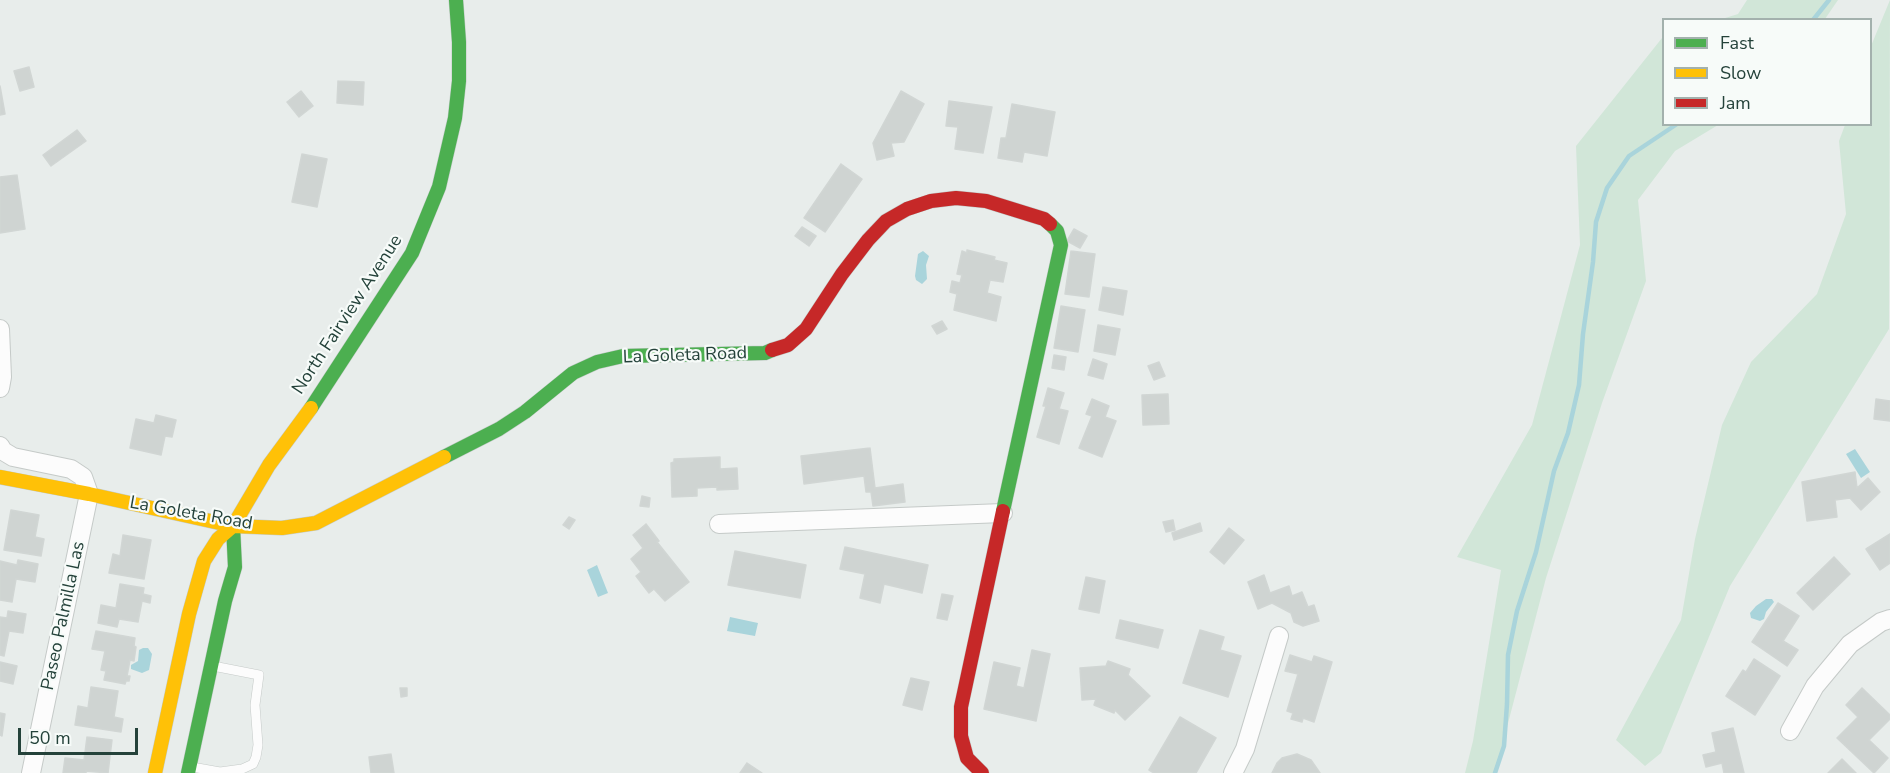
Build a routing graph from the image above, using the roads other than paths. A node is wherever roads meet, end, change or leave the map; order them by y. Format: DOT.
graph roads {
  1 [pos="456,0"];
  2 [pos="0,329"];
  3 [pos="0,388"];
  4 [pos="0,446"];
  5 [pos="0,477"];
  6 [pos="89,494"];
  7 [pos="1003,513"];
  8 [pos="718,524"];
  9 [pos="233,525"];
  10 [pos="1890,619"];
  11 [pos="1279,636"];
  12 [pos="211,666"];
  13 [pos="1790,731"];
  14 [pos="189,770"];
  15 [pos="31,773"];
  16 [pos="155,773"];
  17 [pos="982,773"];
  18 [pos="1233,773"];
  1 -- 9 [label="street, North Fairview Avenue"];
  2 -- 3 [label="street"];
  4 -- 6 [label="street"];
  5 -- 6 [label="street, La Goleta Road"];
  6 -- 9 [label="street, La Goleta Road"];
  6 -- 15 [label="street, Paseo Palmilla Las"];
  7 -- 8 [label="street"];
  7 -- 9 [label="street, La Goleta Road"];
  7 -- 17 [label="street, La Goleta Road"];
  9 -- 12 [label="street"];
  9 -- 16 [label="street, North Fairview Avenue"];
  10 -- 13 [label="street"];
  11 -- 18 [label="street"];
  12 -- 14 [label="street"];
  12 -- 14 [label="lane"];
}
